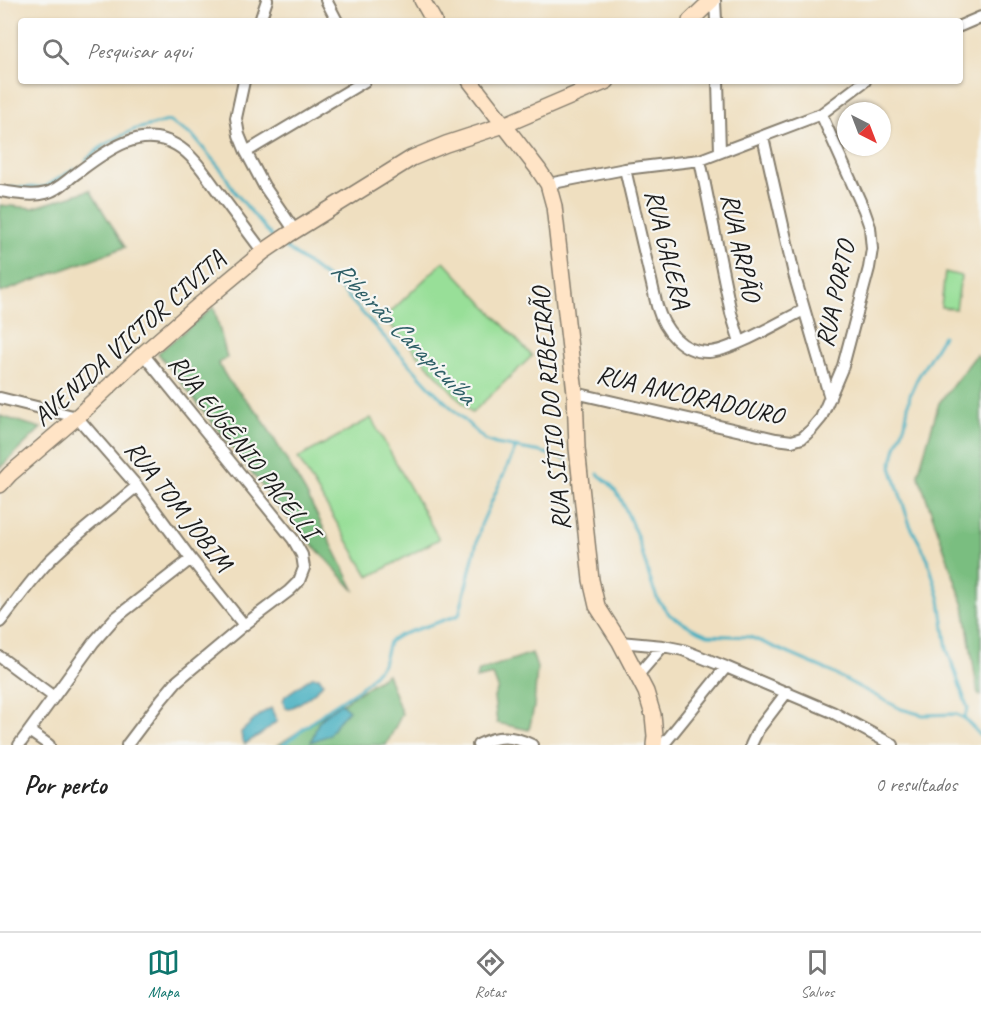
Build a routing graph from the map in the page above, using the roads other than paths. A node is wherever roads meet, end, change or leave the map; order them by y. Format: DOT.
graph roads {
  1 [pos="267,0"];
  2 [pos="326,0"];
  3 [pos="422,0"];
  4 [pos="714,0"];
  5 [pos="981,16"];
  6 [pos="261,18"];
  7 [pos="335,18"];
  8 [pos="432,18"];
  9 [pos="693,18"];
  10 [pos="716,18"];
  11 [pos="963,25"];
  12 [pos="243,84"];
  13 [pos="360,84"];
  14 [pos="472,84"];
  15 [pos="599,84"];
  16 [pos="718,84"];
  17 [pos="861,84"];
  18 [pos="821,114"];
  19 [pos="504,125"];
  20 [pos="763,136"];
  21 [pos="246,152"];
  22 [pos="720,152"];
  23 [pos="700,160"];
  24 [pos="625,169"];
  25 [pos="548,184"];
  26 [pos="0,191"];
  27 [pos="291,233"];
  28 [pos="266,250"];
  29 [pos="804,310"];
  30 [pos="740,342"];
  31 [pos="143,354"];
  32 [pos="575,393"];
  33 [pos="0,398"];
  34 [pos="830,398"];
  35 [pos="77,417"];
  36 [pos="821,418"];
  37 [pos="0,485"];
  38 [pos="137,486"];
  39 [pos="191,559"];
  40 [pos="0,622"];
  41 [pos="244,625"];
  42 [pos="620,642"];
  43 [pos="663,646"];
  44 [pos="0,657"];
  45 [pos="726,667"];
  46 [pos="638,675"];
  47 [pos="787,692"];
  48 [pos="54,697"];
  49 [pos="29,732"];
  50 [pos="19,745"];
  51 [pos="48,745"];
  52 [pos="128,745"];
  53 [pos="478,745"];
  54 [pos="532,745"];
  55 [pos="654,745"];
  56 [pos="663,745"];
  57 [pos="751,745"];
  58 [pos="893,745"];
  1 -- 6 [label="street"];
  2 -- 7 [label="street"];
  3 -- 8 [label="main road"];
  4 -- 9 [label="main road"];
  4 -- 10 [label="street"];
  5 -- 11 [label="street"];
  12 -- 21 [label="street"];
  13 -- 21 [label="street"];
  14 -- 19 [label="main road, RUA SÍTIO DO RIBEIRÃO"];
  15 -- 19 [label="main road, AVENIDA VICTOR CIVITA"];
  16 -- 22 [label="street"];
  17 -- 18 [label="street"];
  18 -- 20 [label="street"];
  18 -- 34 [label="street, RUA PORTO"];
  19 -- 25 [label="main road, RUA SÍTIO DO RIBEIRÃO"];
  19 -- 27 [label="main road, AVENIDA VICTOR CIVITA"];
  20 -- 22 [label="street"];
  20 -- 29 [label="street"];
  21 -- 27 [label="street"];
  22 -- 23 [label="street"];
  23 -- 24 [label="street"];
  23 -- 30 [label="street, RUA ARPÃO"];
  24 -- 25 [label="street"];
  24 -- 30 [label="street, RUA GALERA"];
  25 -- 32 [label="main road, RUA SÍTIO DO RIBEIRÃO"];
  26 -- 28 [label="street"];
  27 -- 28 [label="main road, AVENIDA VICTOR CIVITA"];
  28 -- 31 [label="main road, AVENIDA VICTOR CIVITA"];
  29 -- 30 [label="street, RUA GALERA"];
  29 -- 34 [label="street"];
  31 -- 35 [label="main road, AVENIDA VICTOR CIVITA"];
  31 -- 41 [label="street, RUA EUGÊNIO PACELLI"];
  32 -- 36 [label="street, RUA ANCORADOURO"];
  32 -- 42 [label="main road, RUA SÍTIO DO RIBEIRÃO"];
  33 -- 35 [label="street"];
  34 -- 36 [label="street, RUA PORTO"];
  35 -- 37 [label="main road, AVENIDA VICTOR CIVITA"];
  35 -- 38 [label="street, RUA TOM JOBIM"];
  38 -- 39 [label="street, RUA TOM JOBIM"];
  38 -- 40 [label="street"];
  39 -- 41 [label="street, RUA TOM JOBIM"];
  39 -- 48 [label="street"];
  41 -- 52 [label="street, RUA EUGÊNIO PACELLI"];
  42 -- 43 [label="street"];
  42 -- 46 [label="main road, RUA SÍTIO DO RIBEIRÃO"];
  43 -- 45 [label="street"];
  43 -- 46 [label="street"];
  44 -- 48 [label="street"];
  45 -- 47 [label="street"];
  45 -- 56 [label="street"];
  46 -- 55 [label="main road, RUA SÍTIO DO RIBEIRÃO"];
  47 -- 57 [label="street"];
  47 -- 58 [label="street"];
  48 -- 49 [label="street"];
  49 -- 50 [label="street"];
  49 -- 51 [label="street"];
  53 -- 54 [label="street"];
}
